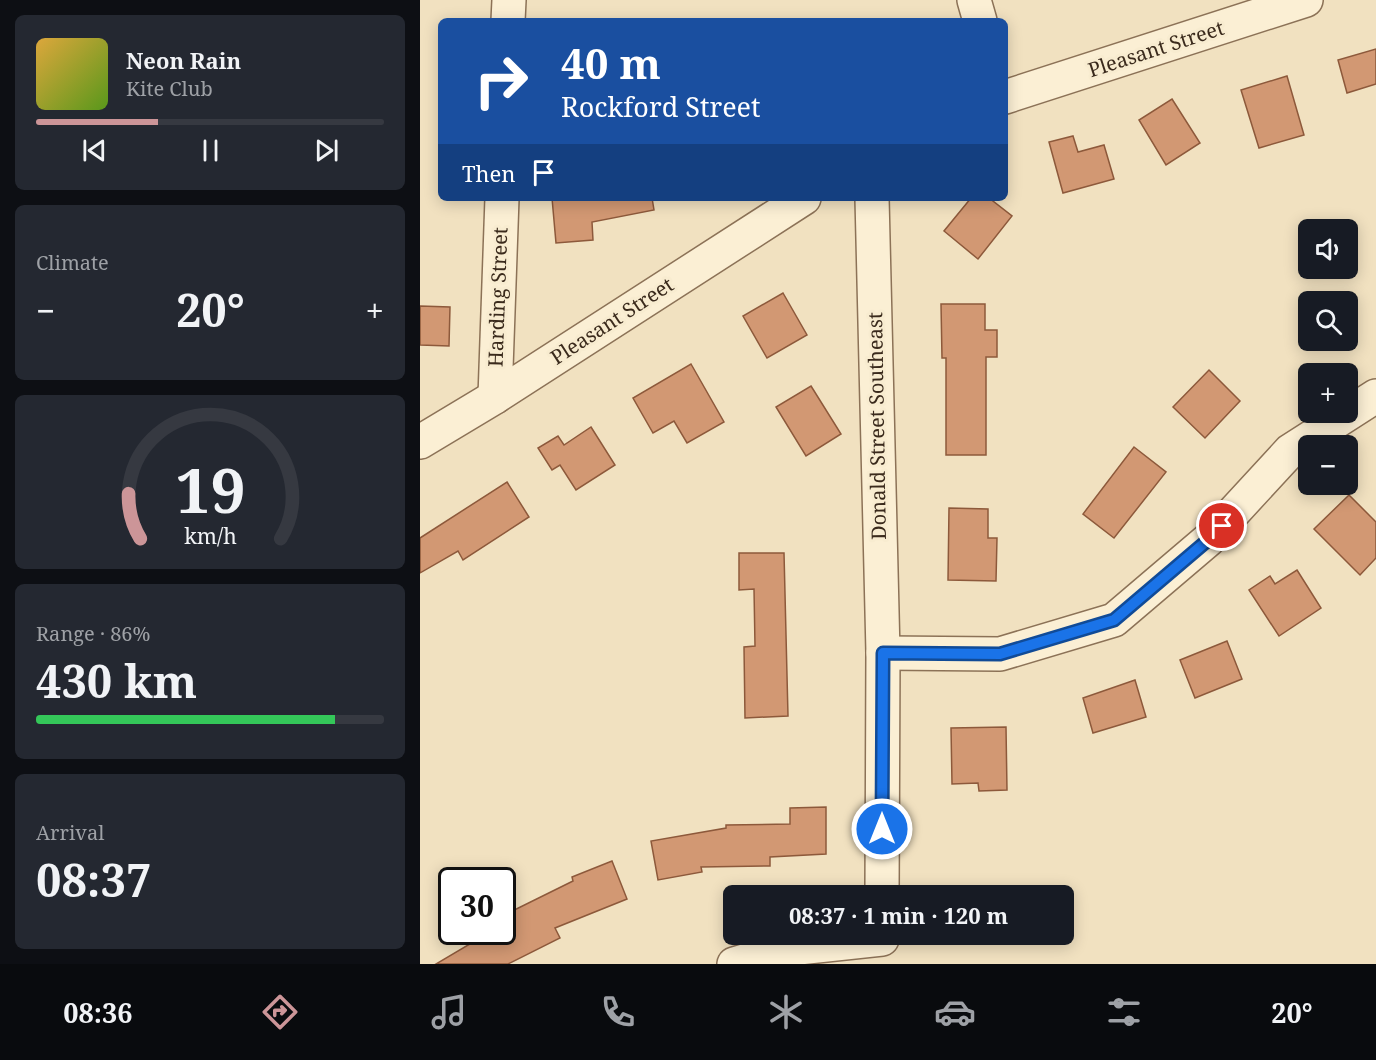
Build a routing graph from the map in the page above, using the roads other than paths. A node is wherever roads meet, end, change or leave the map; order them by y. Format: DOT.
graph roads {
  1 [pos="509,0"];
  2 [pos="974,0"];
  3 [pos="1306,0"];
  4 [pos="508,18"];
  5 [pos="979,18"];
  6 [pos="1008,97"];
  7 [pos="502,201"];
  8 [pos="799,201"];
  9 [pos="872,201"];
  10 [pos="495,396"];
  11 [pos="1376,396"];
  12 [pos="420,442"];
  13 [pos="883,653"];
  14 [pos="882,885"];
  15 [pos="820,945"];
  16 [pos="734,964"];
  1 -- 4 [label="street"];
  2 -- 5 [label="street"];
  3 -- 6 [label="street, Pleasant Street"];
  7 -- 10 [label="street, Harding Street"];
  8 -- 10 [label="street, Pleasant Street"];
  9 -- 13 [label="street, Donald Street Southeast"];
  10 -- 12 [label="street, Pleasant Street"];
  11 -- 13 [label="street"];
  13 -- 14 [label="street, Donald Street Southeast"];
  15 -- 16 [label="street"];
}
